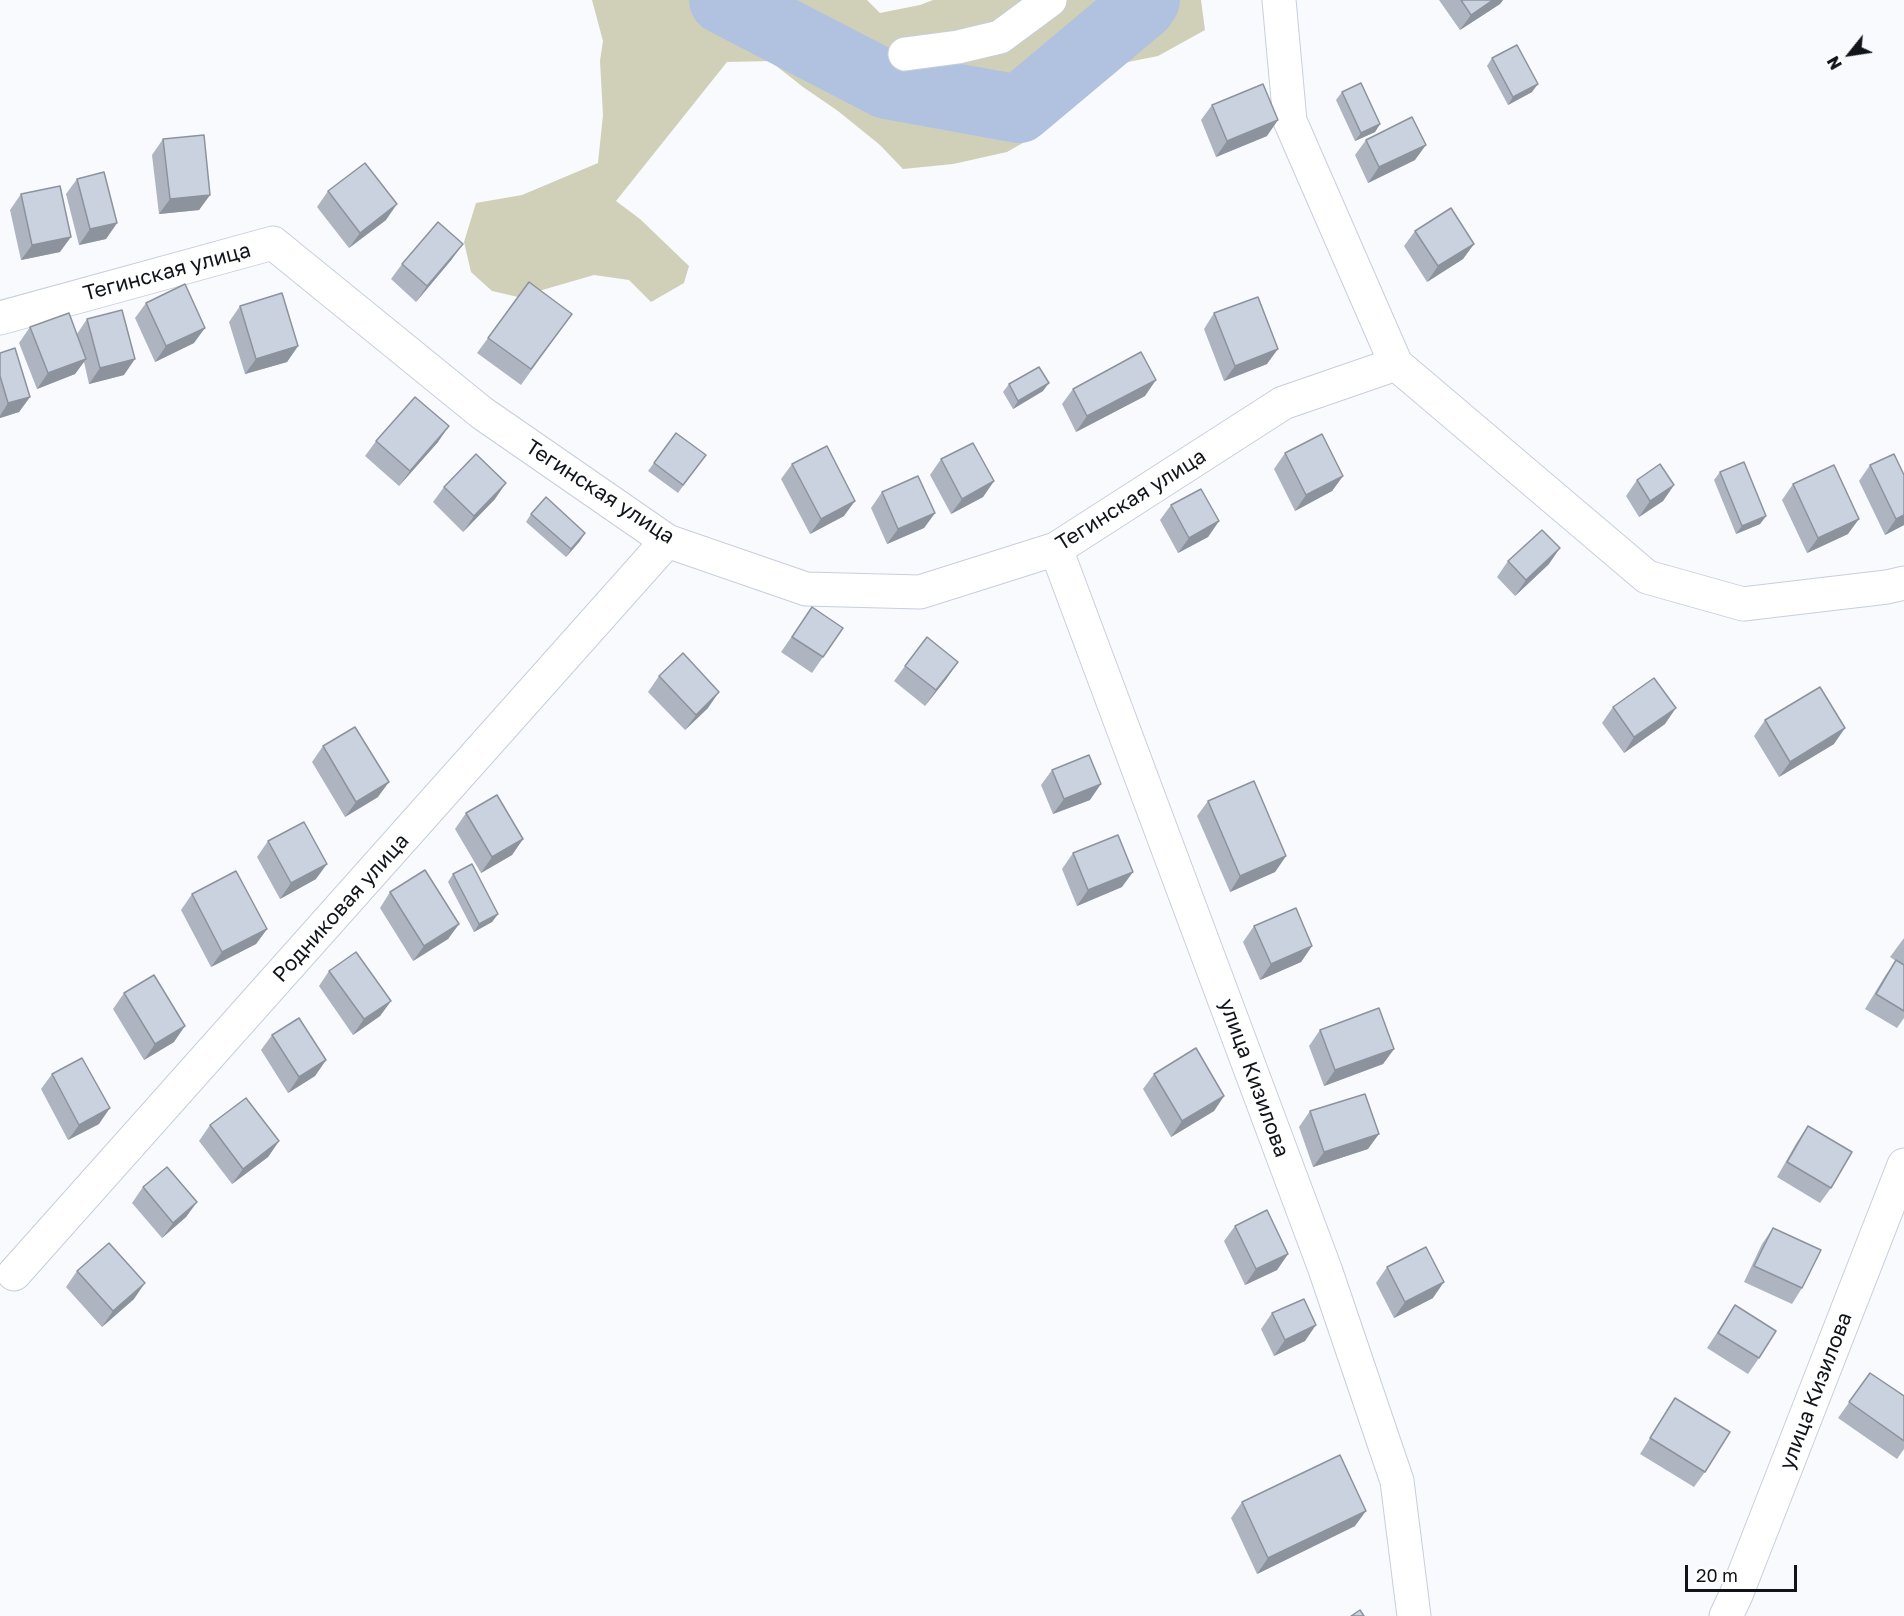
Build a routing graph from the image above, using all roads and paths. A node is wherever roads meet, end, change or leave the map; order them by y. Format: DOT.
graph roads {
  1 [pos="1050,0"];
  2 [pos="1279,0"];
  3 [pos="905,54"];
  4 [pos="0,318"];
  5 [pos="1396,364"];
  6 [pos="667,541"];
  7 [pos="1056,549"];
  8 [pos="1904,583"];
  9 [pos="1904,1165"];
  10 [pos="14,1274"];
  11 [pos="1414,1616"];
  12 [pos="1726,1616"];
  1 -- 3 [label="street"];
  2 -- 5 [label="street"];
  4 -- 6 [label="street, Тегинская улица"];
  5 -- 7 [label="street, Тегинская улица"];
  5 -- 8 [label="street"];
  6 -- 7 [label="street, Тегинская улица"];
  6 -- 10 [label="street, Родниковая улица"];
  7 -- 11 [label="street, улица Кизилова"];
  9 -- 12 [label="street, улица Кизилова"];
}
